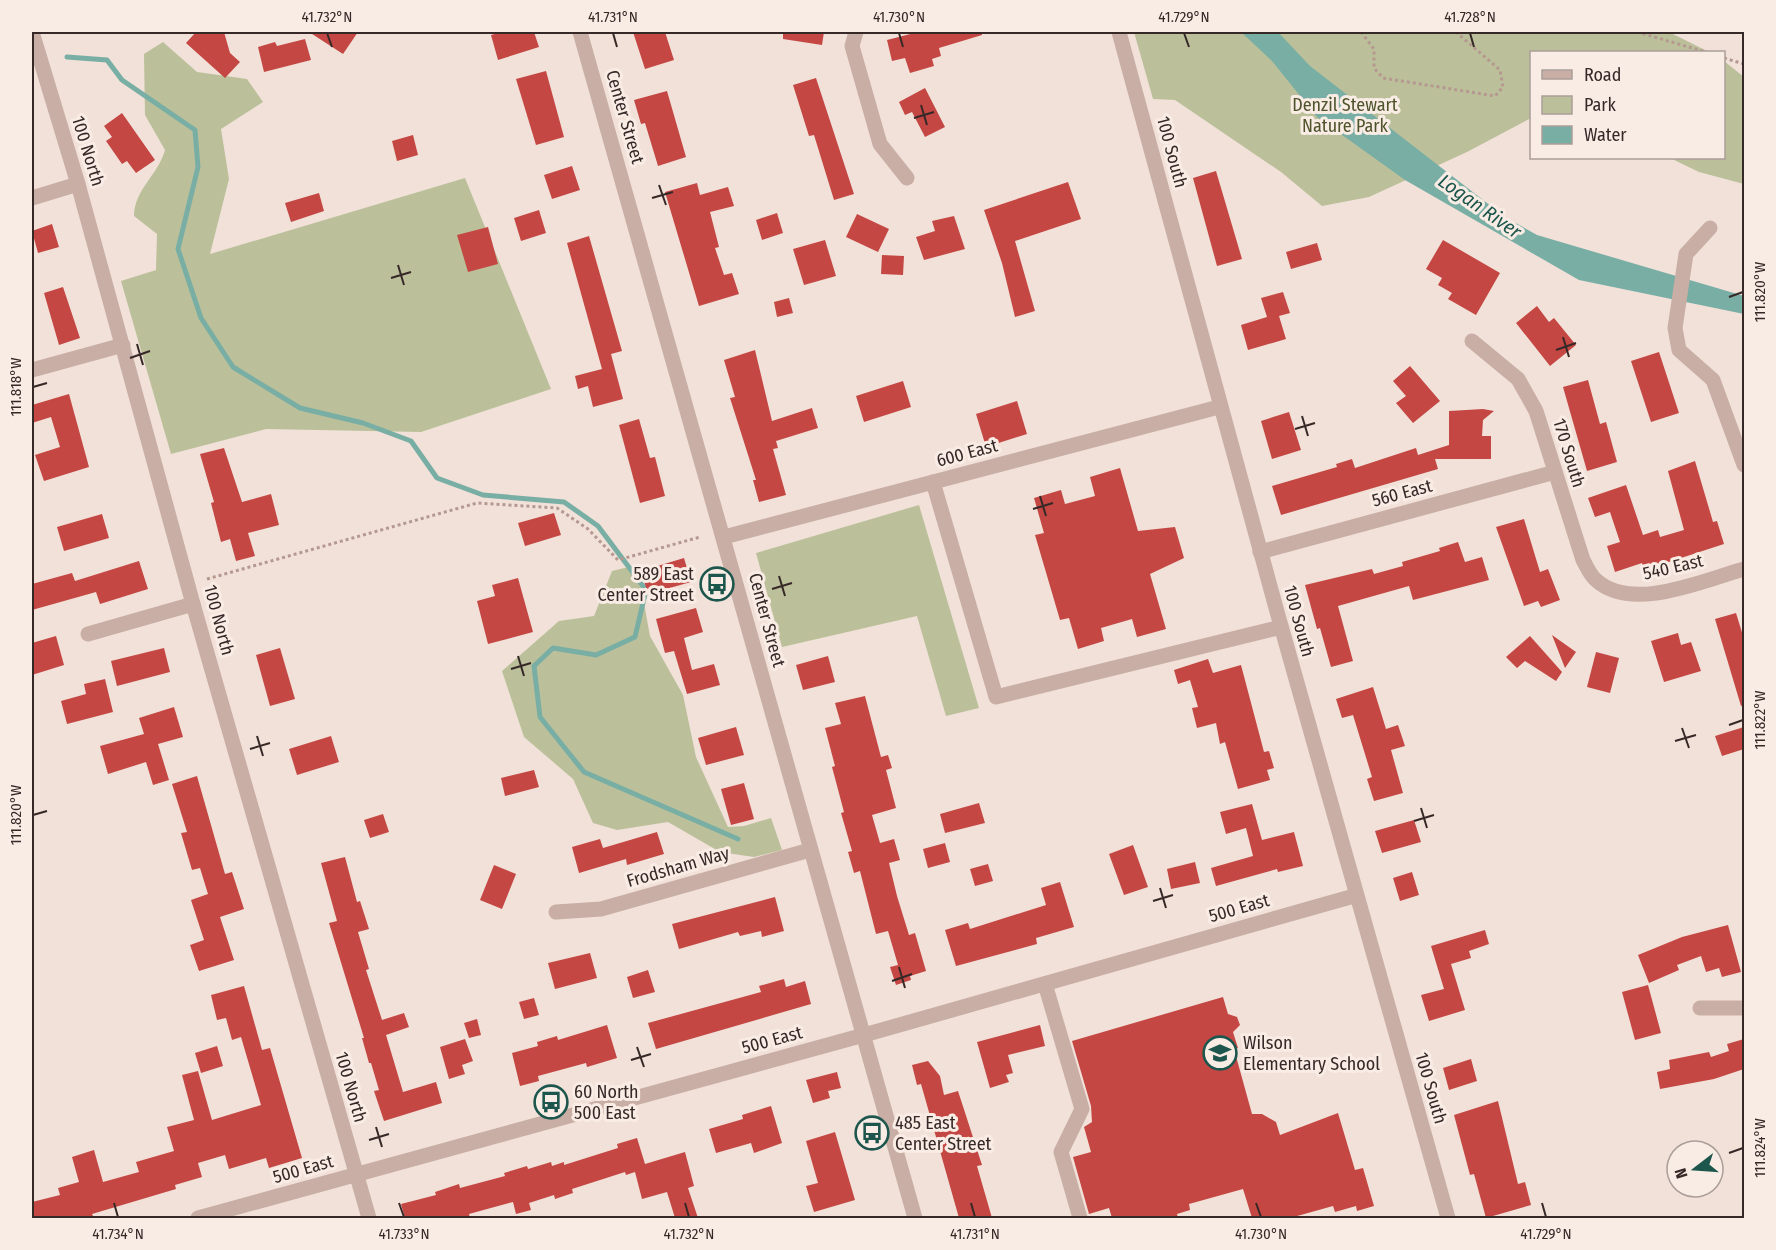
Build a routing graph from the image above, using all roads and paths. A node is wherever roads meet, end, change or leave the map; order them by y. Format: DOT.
graph roads {
  1 [pos="32,32"];
  2 [pos="580,32"];
  3 [pos="856,32"];
  4 [pos="1119,32"];
  5 [pos="1361,32"];
  6 [pos="1456,32"];
  7 [pos="1637,32"];
  8 [pos="1703,51"];
  9 [pos="1725,58"];
  10 [pos="1744,64"];
  11 [pos="907,178"];
  12 [pos="78,184"];
  13 [pos="32,198"];
  14 [pos="1710,228"];
  15 [pos="1472,341"];
  16 [pos="123,345"];
  17 [pos="32,370"];
  18 [pos="1219,407"];
  19 [pos="1744,465"];
  20 [pos="1555,472"];
  21 [pos="933,482"];
  22 [pos="700,537"];
  23 [pos="724,537"];
  24 [pos="1260,552"];
  25 [pos="1744,569"];
  26 [pos="207,579"];
  27 [pos="1610,590"];
  28 [pos="194,604"];
  29 [pos="1281,627"];
  30 [pos="88,634"];
  31 [pos="810,850"];
  32 [pos="1354,896"];
  33 [pos="556,912"];
  34 [pos="1045,984"];
  35 [pos="1700,1008"];
  36 [pos="1744,1008"];
  37 [pos="864,1035"];
  38 [pos="356,1174"];
  39 [pos="198,1218"];
  40 [pos="369,1218"];
  41 [pos="915,1218"];
  42 [pos="1080,1218"];
  43 [pos="1448,1218"];
  1 -- 12 [label="street, 100 North"];
  2 -- 23 [label="street, Center Street"];
  3 -- 11 [label="street"];
  4 -- 18 [label="street, 100 South"];
  5 -- 6 [label="path"];
  7 -- 8 [label="path"];
  9 -- 10 [label="path"];
  12 -- 13 [label="street"];
  12 -- 16 [label="street, 100 North"];
  14 -- 19 [label="street"];
  15 -- 20 [label="street, 170 South"];
  16 -- 17 [label="street"];
  16 -- 28 [label="street, 100 North"];
  18 -- 21 [label="street, 600 East"];
  18 -- 24 [label="street, 100 South"];
  20 -- 24 [label="street, 560 East"];
  20 -- 27 [label="street, 170 South"];
  21 -- 23 [label="street, 600 East"];
  21 -- 29 [label="street"];
  22 -- 26 [label="path"];
  23 -- 31 [label="street, Center Street"];
  24 -- 29 [label="street, 100 South"];
  25 -- 27 [label="street, 540 East"];
  28 -- 30 [label="street"];
  28 -- 38 [label="street, 100 North"];
  29 -- 32 [label="street, 100 South"];
  31 -- 33 [label="street, Frodsham Way"];
  31 -- 37 [label="street, Center Street"];
  32 -- 34 [label="street, 500 East"];
  32 -- 43 [label="street, 100 South"];
  34 -- 37 [label="street, 500 East"];
  34 -- 42 [label="street"];
  35 -- 36 [label="street"];
  37 -- 38 [label="street, 500 East"];
  37 -- 41 [label="street, Center Street"];
  38 -- 39 [label="street, 500 East"];
  38 -- 40 [label="street, 100 North"];
}
